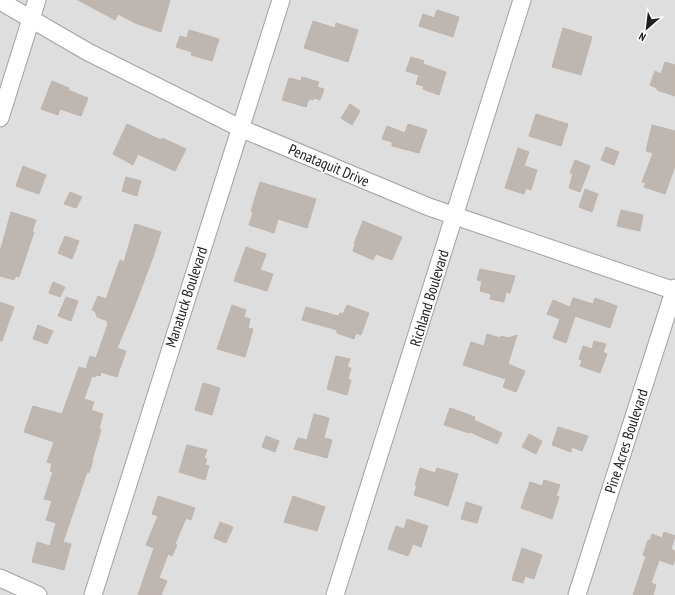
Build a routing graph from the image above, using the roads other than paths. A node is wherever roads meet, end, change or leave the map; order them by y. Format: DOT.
graph roads {
  1 [pos="37,0"];
  2 [pos="280,0"];
  3 [pos="522,0"];
  4 [pos="0,1"];
  5 [pos="31,19"];
  6 [pos="0,118"];
  7 [pos="240,128"];
  8 [pos="455,216"];
  9 [pos="675,290"];
  10 [pos="0,578"];
  11 [pos="38,595"];
  12 [pos="93,595"];
  13 [pos="335,595"];
  14 [pos="577,595"];
  1 -- 5 [label="street"];
  2 -- 7 [label="street, Manatuck Boulevard"];
  3 -- 8 [label="street, Richland Boulevard"];
  4 -- 5 [label="street, Penataquit Drive"];
  5 -- 6 [label="street"];
  5 -- 7 [label="street, Penataquit Drive"];
  7 -- 8 [label="street, Penataquit Drive"];
  7 -- 12 [label="street, Manatuck Boulevard"];
  8 -- 9 [label="street, Penataquit Drive"];
  8 -- 13 [label="street, Richland Boulevard"];
  9 -- 14 [label="street, Pine Acres Boulevard"];
  10 -- 11 [label="street"];
}
